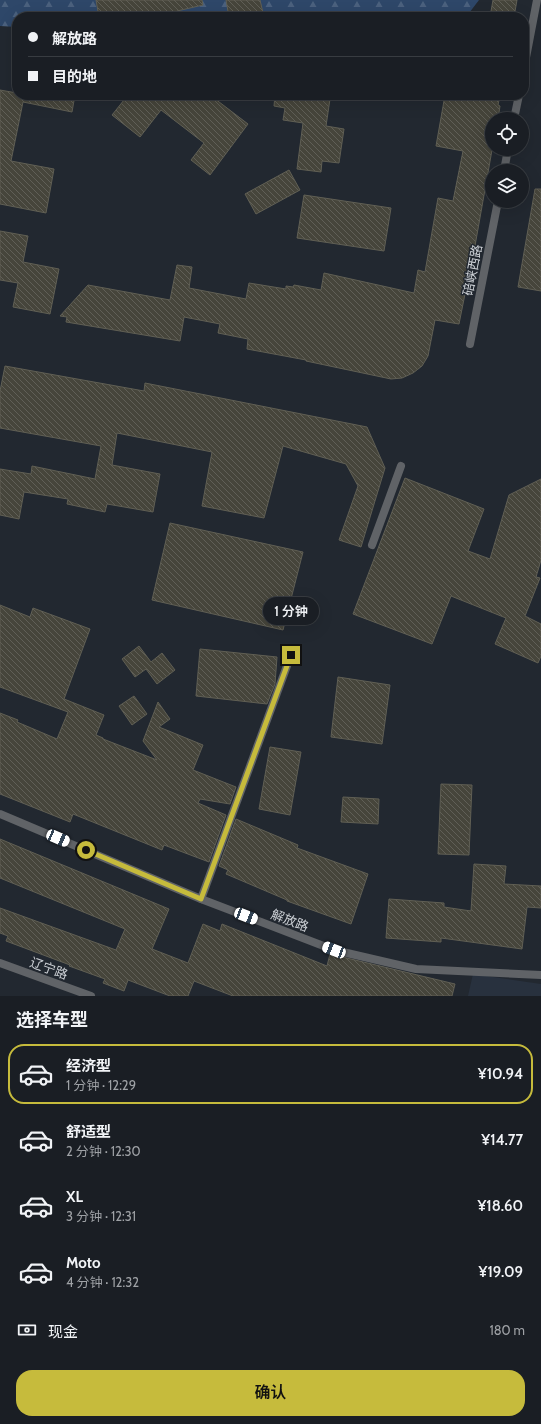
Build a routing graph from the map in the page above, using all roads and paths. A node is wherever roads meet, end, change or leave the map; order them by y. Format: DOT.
graph roads {
  1 [pos="537,0"];
  2 [pos="529,42"];
  3 [pos="518,100"];
  4 [pos="515,112"];
  5 [pos="497,208"];
  6 [pos="470,344"];
  7 [pos="401,466"];
  8 [pos="372,545"];
  9 [pos="291,655"];
  10 [pos="0,814"];
  11 [pos="201,899"];
  12 [pos="0,963"];
  13 [pos="541,975"];
  14 [pos="91,996"];
  1 -- 2 [label="street"];
  3 -- 4 [label="street"];
  5 -- 6 [label="street, 碚峡西路"];
  7 -- 8 [label="street"];
  9 -- 11 [label="street"];
  10 -- 11 [label="street, 解放路"];
  11 -- 13 [label="street, 解放路"];
  12 -- 14 [label="street, 辽宁路"];
}
